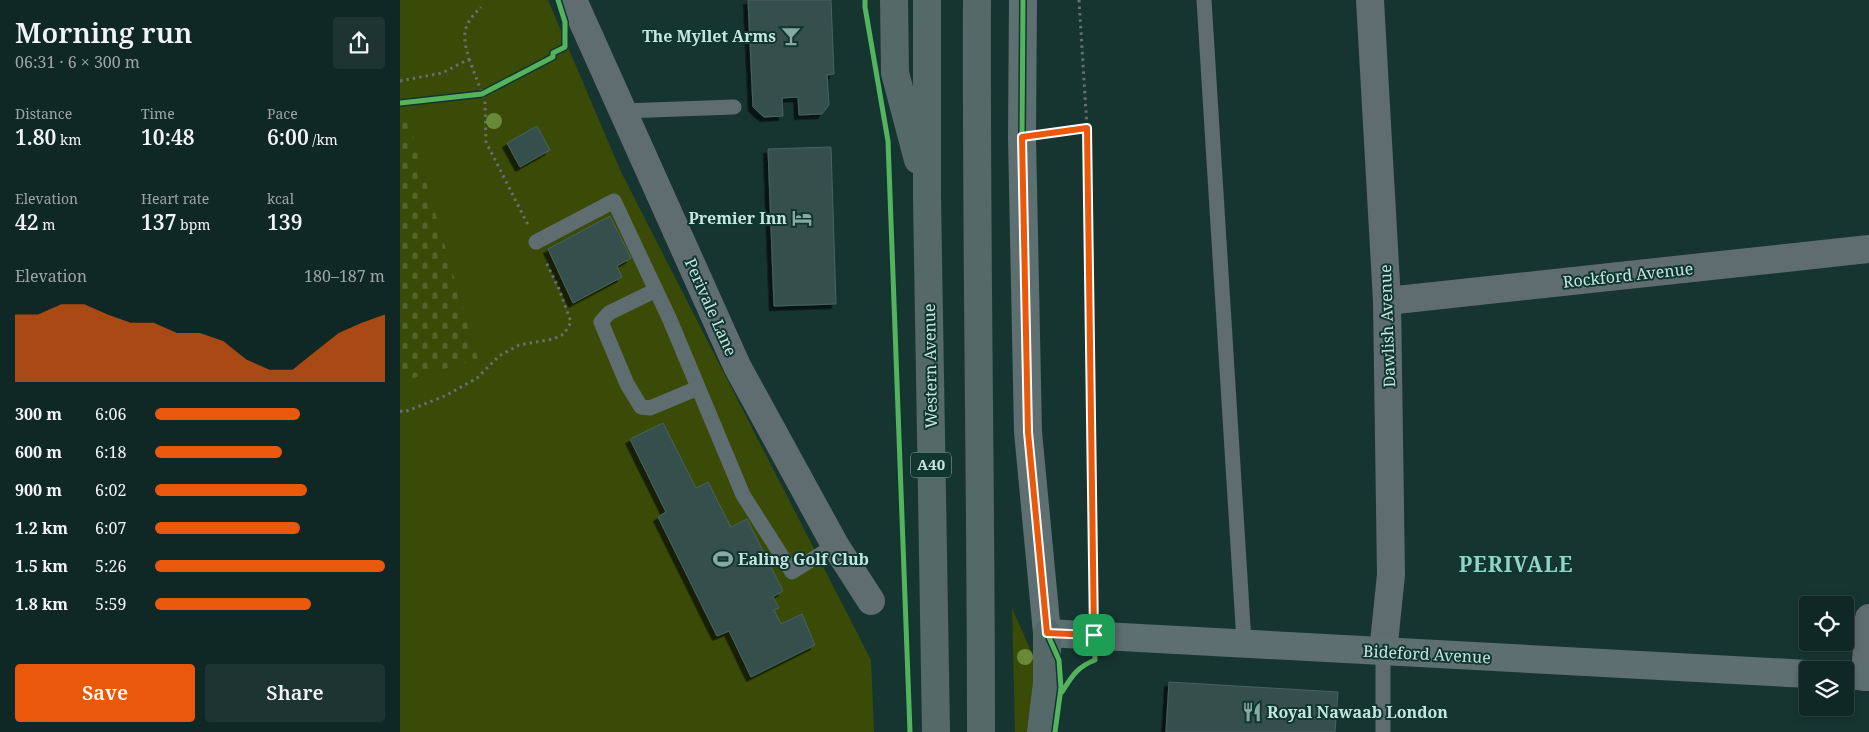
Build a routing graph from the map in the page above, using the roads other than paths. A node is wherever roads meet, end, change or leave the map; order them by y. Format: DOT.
graph roads {
  1 [pos="573,0"];
  2 [pos="927,0"];
  3 [pos="977,0"];
  4 [pos="1023,0"];
  5 [pos="1204,0"];
  6 [pos="1370,0"];
  7 [pos="890,4"];
  8 [pos="734,107"];
  9 [pos="623,111"];
  10 [pos="927,198"];
  11 [pos="536,242"];
  12 [pos="1869,249"];
  13 [pos="656,290"];
  14 [pos="1387,301"];
  15 [pos="698,388"];
  16 [pos="835,545"];
  17 [pos="871,601"];
  18 [pos="1869,618"];
  19 [pos="1047,633"];
  20 [pos="1244,642"];
  21 [pos="1383,652"];
  22 [pos="1799,674"];
  23 [pos="1860,676"];
  24 [pos="936,732"];
  25 [pos="981,732"];
  26 [pos="1041,732"];
  27 [pos="1384,732"];
  1 -- 9 [label="street, Perivale Lane"];
  2 -- 10 [label="highway, Western Avenue / A40"];
  3 -- 25 [label="highway"];
  4 -- 19 [label="street"];
  5 -- 20 [label="lane"];
  6 -- 14 [label="street, Dawlish Avenue"];
  7 -- 10 [label="highway, A40"];
  8 -- 9 [label="lane"];
  9 -- 16 [label="street, Perivale Lane"];
  10 -- 24 [label="highway, Western Avenue / A40"];
  11 -- 13 [label="lane"];
  12 -- 14 [label="street, Rockford Avenue"];
  13 -- 15 [label="lane"];
  13 -- 15 [label="lane"];
  14 -- 21 [label="street, Dawlish Avenue"];
  15 -- 16 [label="lane"];
  16 -- 17 [label="street, Perivale Lane"];
  18 -- 23 [label="street"];
  19 -- 20 [label="street, Bideford Avenue"];
  19 -- 26 [label="highway"];
  20 -- 21 [label="street, Bideford Avenue"];
  21 -- 22 [label="street, Bideford Avenue"];
  21 -- 27 [label="lane"];
}
